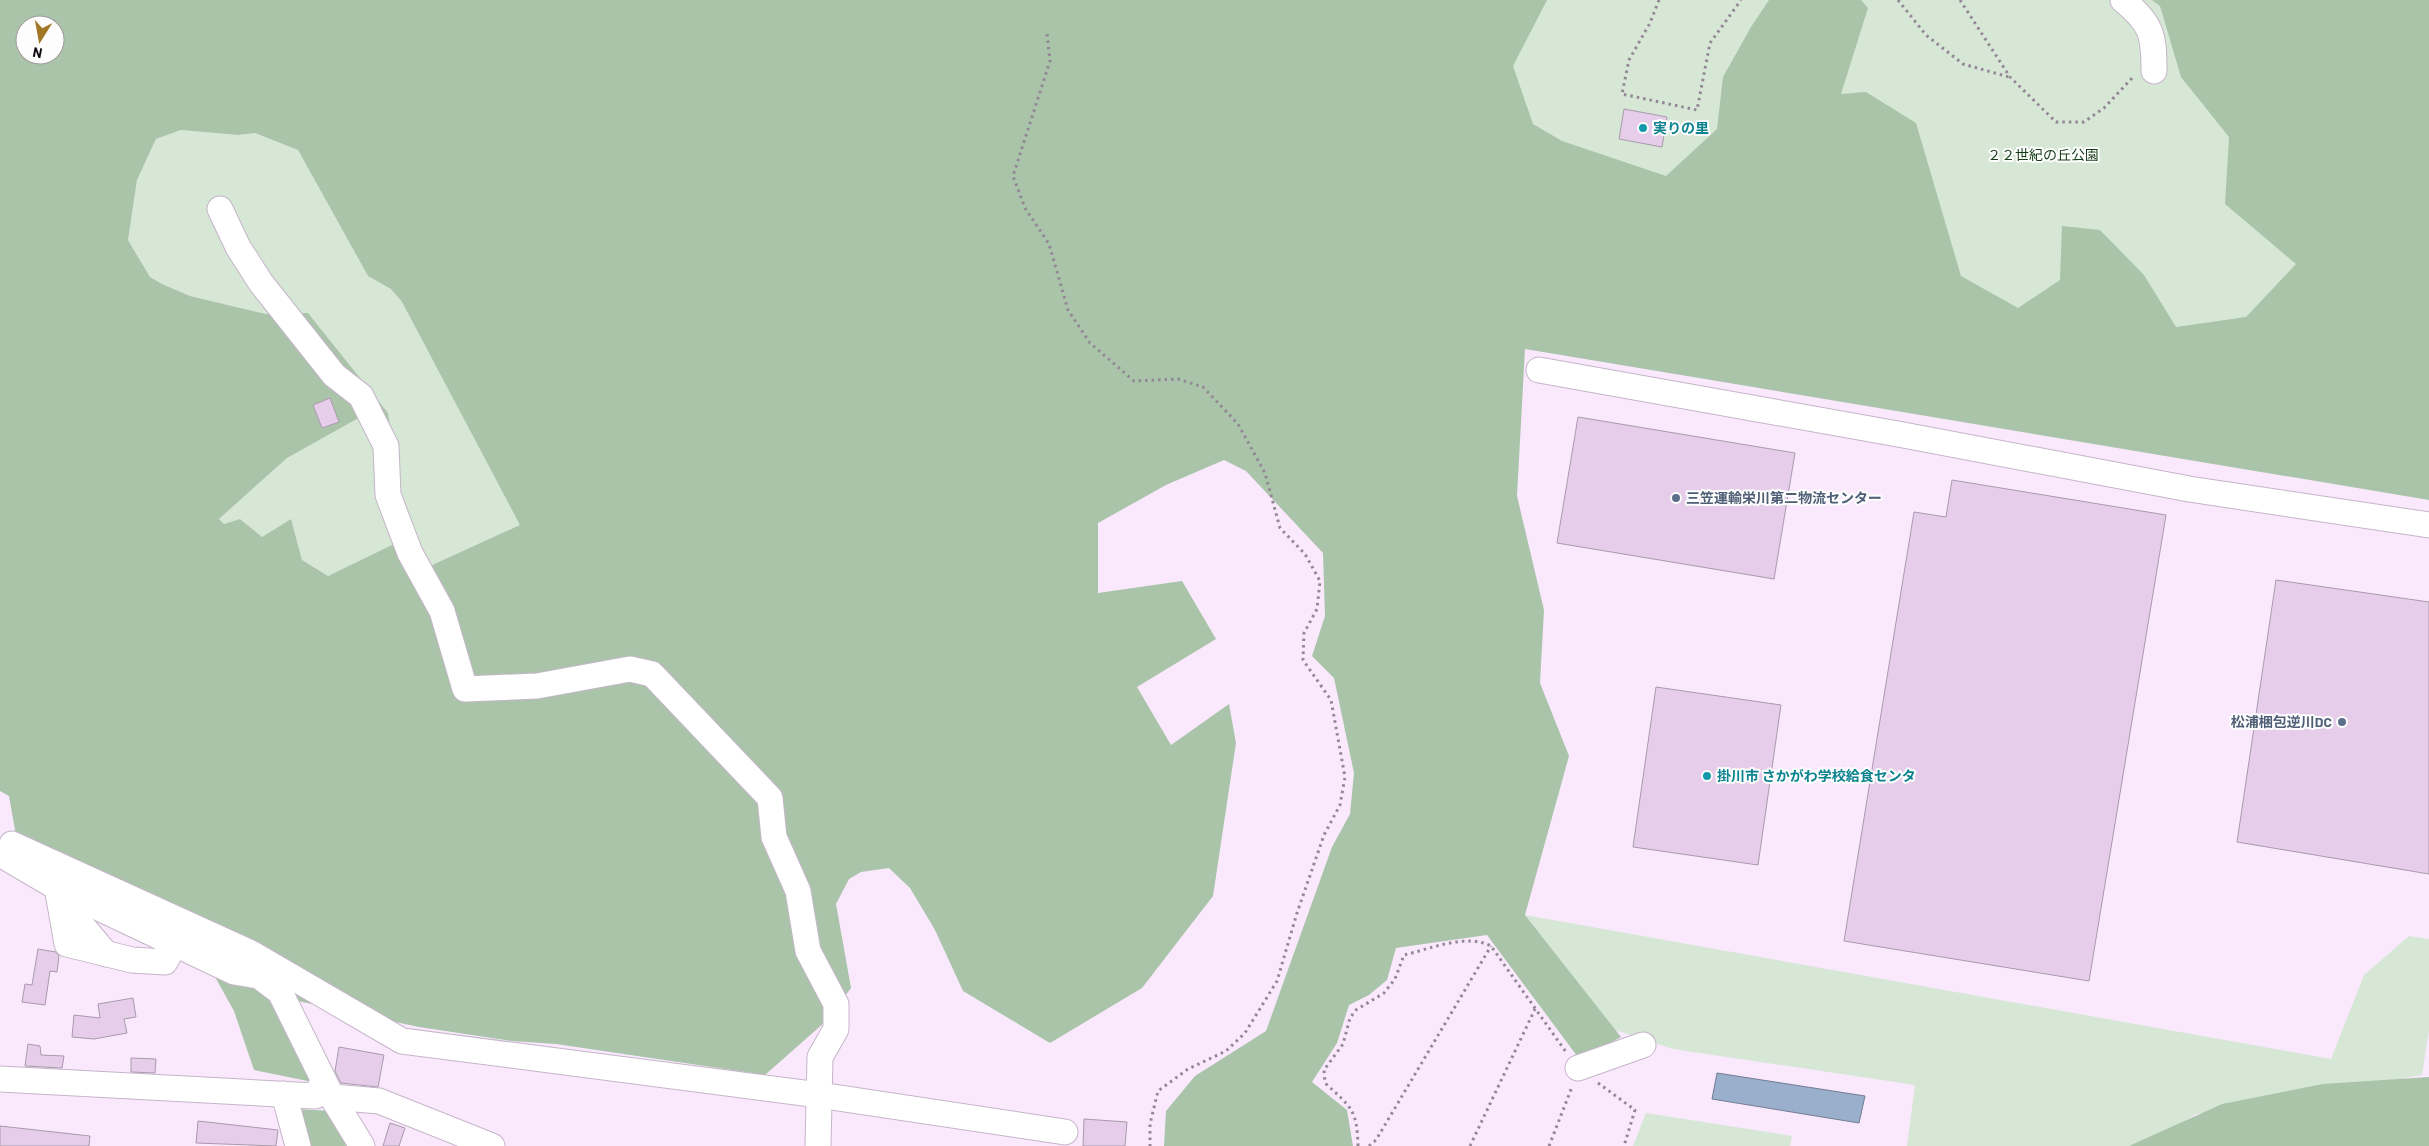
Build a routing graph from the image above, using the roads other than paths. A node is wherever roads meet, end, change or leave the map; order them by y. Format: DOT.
graph roads {
  1 [pos="2123,0"];
  2 [pos="2154,71"];
  3 [pos="220,209"];
  4 [pos="1539,370"];
  5 [pos="2429,525"];
  6 [pos="6,849"];
  7 [pos="58,892"];
  8 [pos="176,944"];
  9 [pos="1643,1045"];
  10 [pos="1578,1068"];
  11 [pos="0,1079"];
  12 [pos="284,1094"];
  13 [pos="819,1095"];
  14 [pos="332,1097"];
  15 [pos="1065,1132"];
  16 [pos="298,1146"];
  17 [pos="362,1146"];
  18 [pos="492,1146"];
  19 [pos="818,1146"];
  1 -- 2 [label="street"];
  3 -- 13 [label="street"];
  4 -- 5 [label="street"];
  6 -- 7 [label="street"];
  6 -- 13 [label="street"];
  7 -- 8 [label="street"];
  7 -- 8 [label="street"];
  8 -- 14 [label="street"];
  9 -- 10 [label="street"];
  11 -- 12 [label="street"];
  12 -- 14 [label="street"];
  12 -- 16 [label="street"];
  13 -- 15 [label="street"];
  13 -- 19 [label="street"];
  14 -- 17 [label="street"];
  14 -- 18 [label="street"];
}
